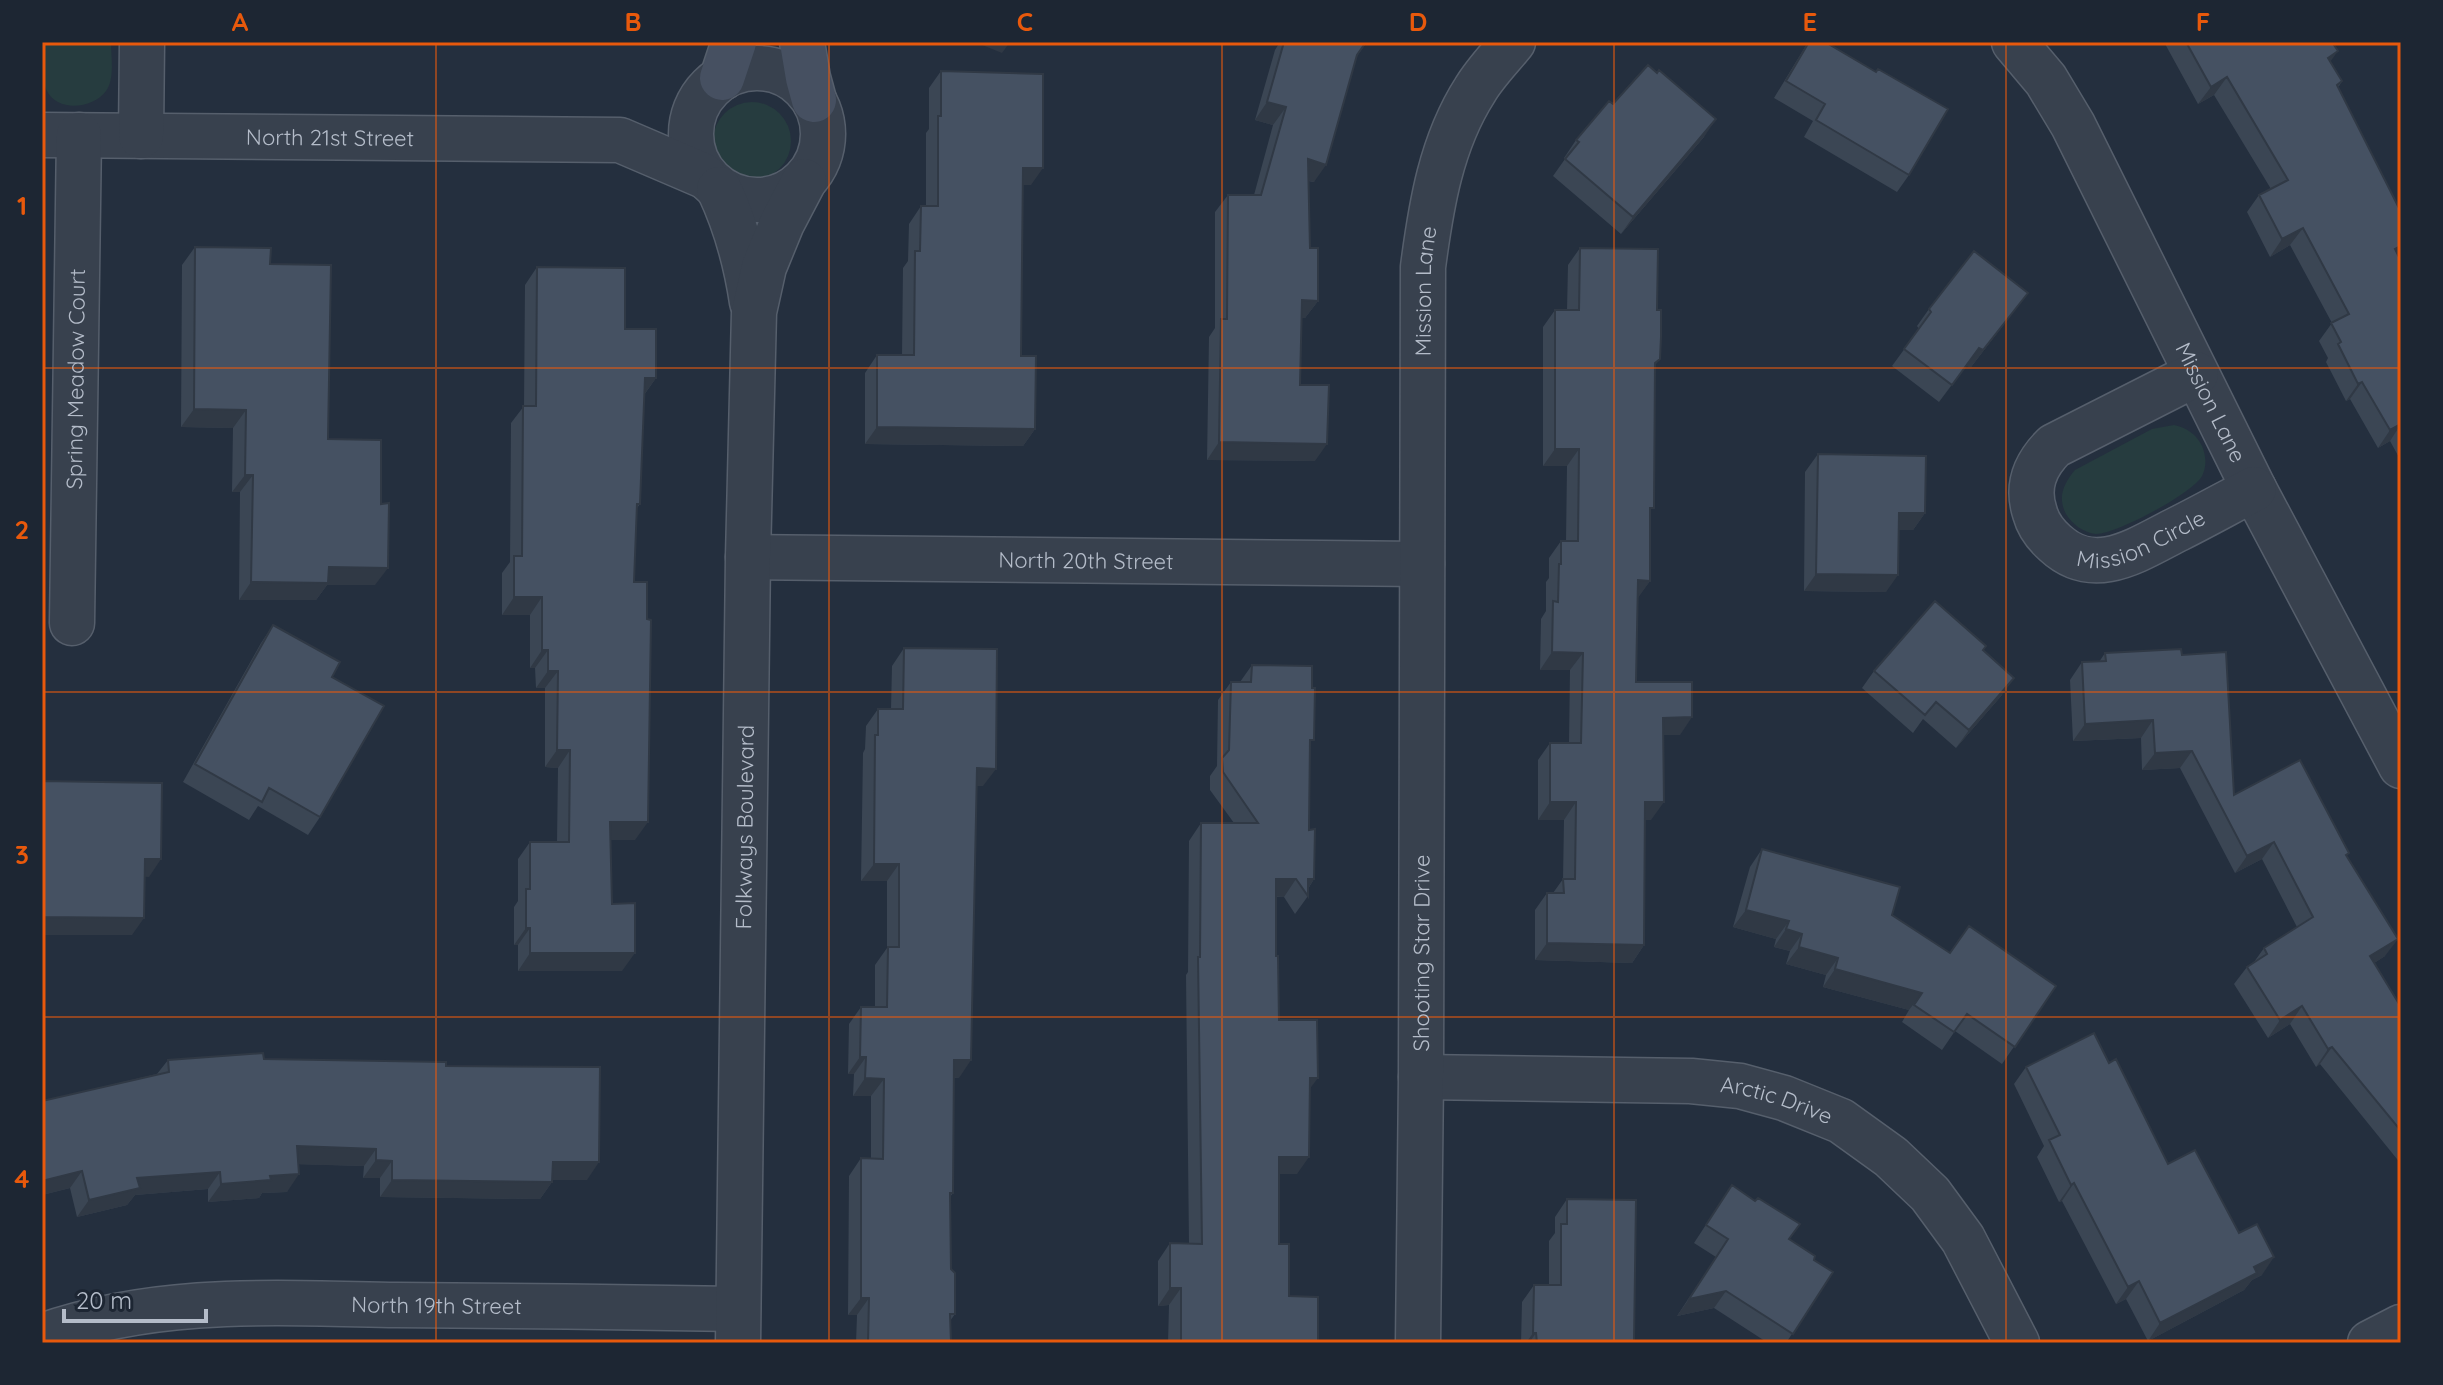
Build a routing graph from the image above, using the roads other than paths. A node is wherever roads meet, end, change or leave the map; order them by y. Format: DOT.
graph roads {
  1 [pos="142,42"];
  2 [pos="802,42"];
  3 [pos="1513,42"];
  4 [pos="2014,42"];
  5 [pos="720,71"];
  6 [pos="814,100"];
  7 [pos="60,135"];
  8 [pos="141,136"];
  9 [pos="620,140"];
  10 [pos="804,181"];
  11 [pos="712,182"];
  12 [pos="754,312"];
  13 [pos="2196,374"];
  14 [pos="2254,489"];
  15 [pos="748,557"];
  16 [pos="1422,564"];
  17 [pos="72,623"];
  18 [pos="2401,766"];
  19 [pos="1421,1077"];
  20 [pos="738,1326"];
  21 [pos="2401,1327"];
  22 [pos="42,1336"];
  23 [pos="1418,1343"];
  24 [pos="2017,1343"];
  25 [pos="2370,1343"];
  1 -- 8 [label="street"];
  2 -- 6 [label="street"];
  3 -- 16 [label="street, Mission Lane"];
  4 -- 13 [label="street, Mission Lane"];
  5 -- 6 [label="street"];
  5 -- 9 [label="street, North 21st Street"];
  5 -- 11 [label="street"];
  6 -- 10 [label="street"];
  7 -- 8 [label="street, North 21st Street"];
  7 -- 17 [label="street, Spring Meadow Court"];
  8 -- 9 [label="street, North 21st Street"];
  9 -- 11 [label="street, North 21st Street"];
  10 -- 11 [label="street"];
  10 -- 12 [label="street, Folkways Boulevard"];
  11 -- 12 [label="street, Folkways Boulevard"];
  12 -- 15 [label="street, Folkways Boulevard"];
  13 -- 14 [label="street, Mission Lane"];
  13 -- 14 [label="street, Mission Circle"];
  14 -- 18 [label="street, Mission Lane"];
  15 -- 16 [label="street, North 20th Street"];
  15 -- 20 [label="street, Folkways Boulevard"];
  16 -- 19 [label="street, Shooting Star Drive"];
  19 -- 23 [label="street, Shooting Star Drive"];
  19 -- 24 [label="street, Arctic Drive"];
  20 -- 22 [label="street, North 19th Street"];
  21 -- 25 [label="street"];
}
